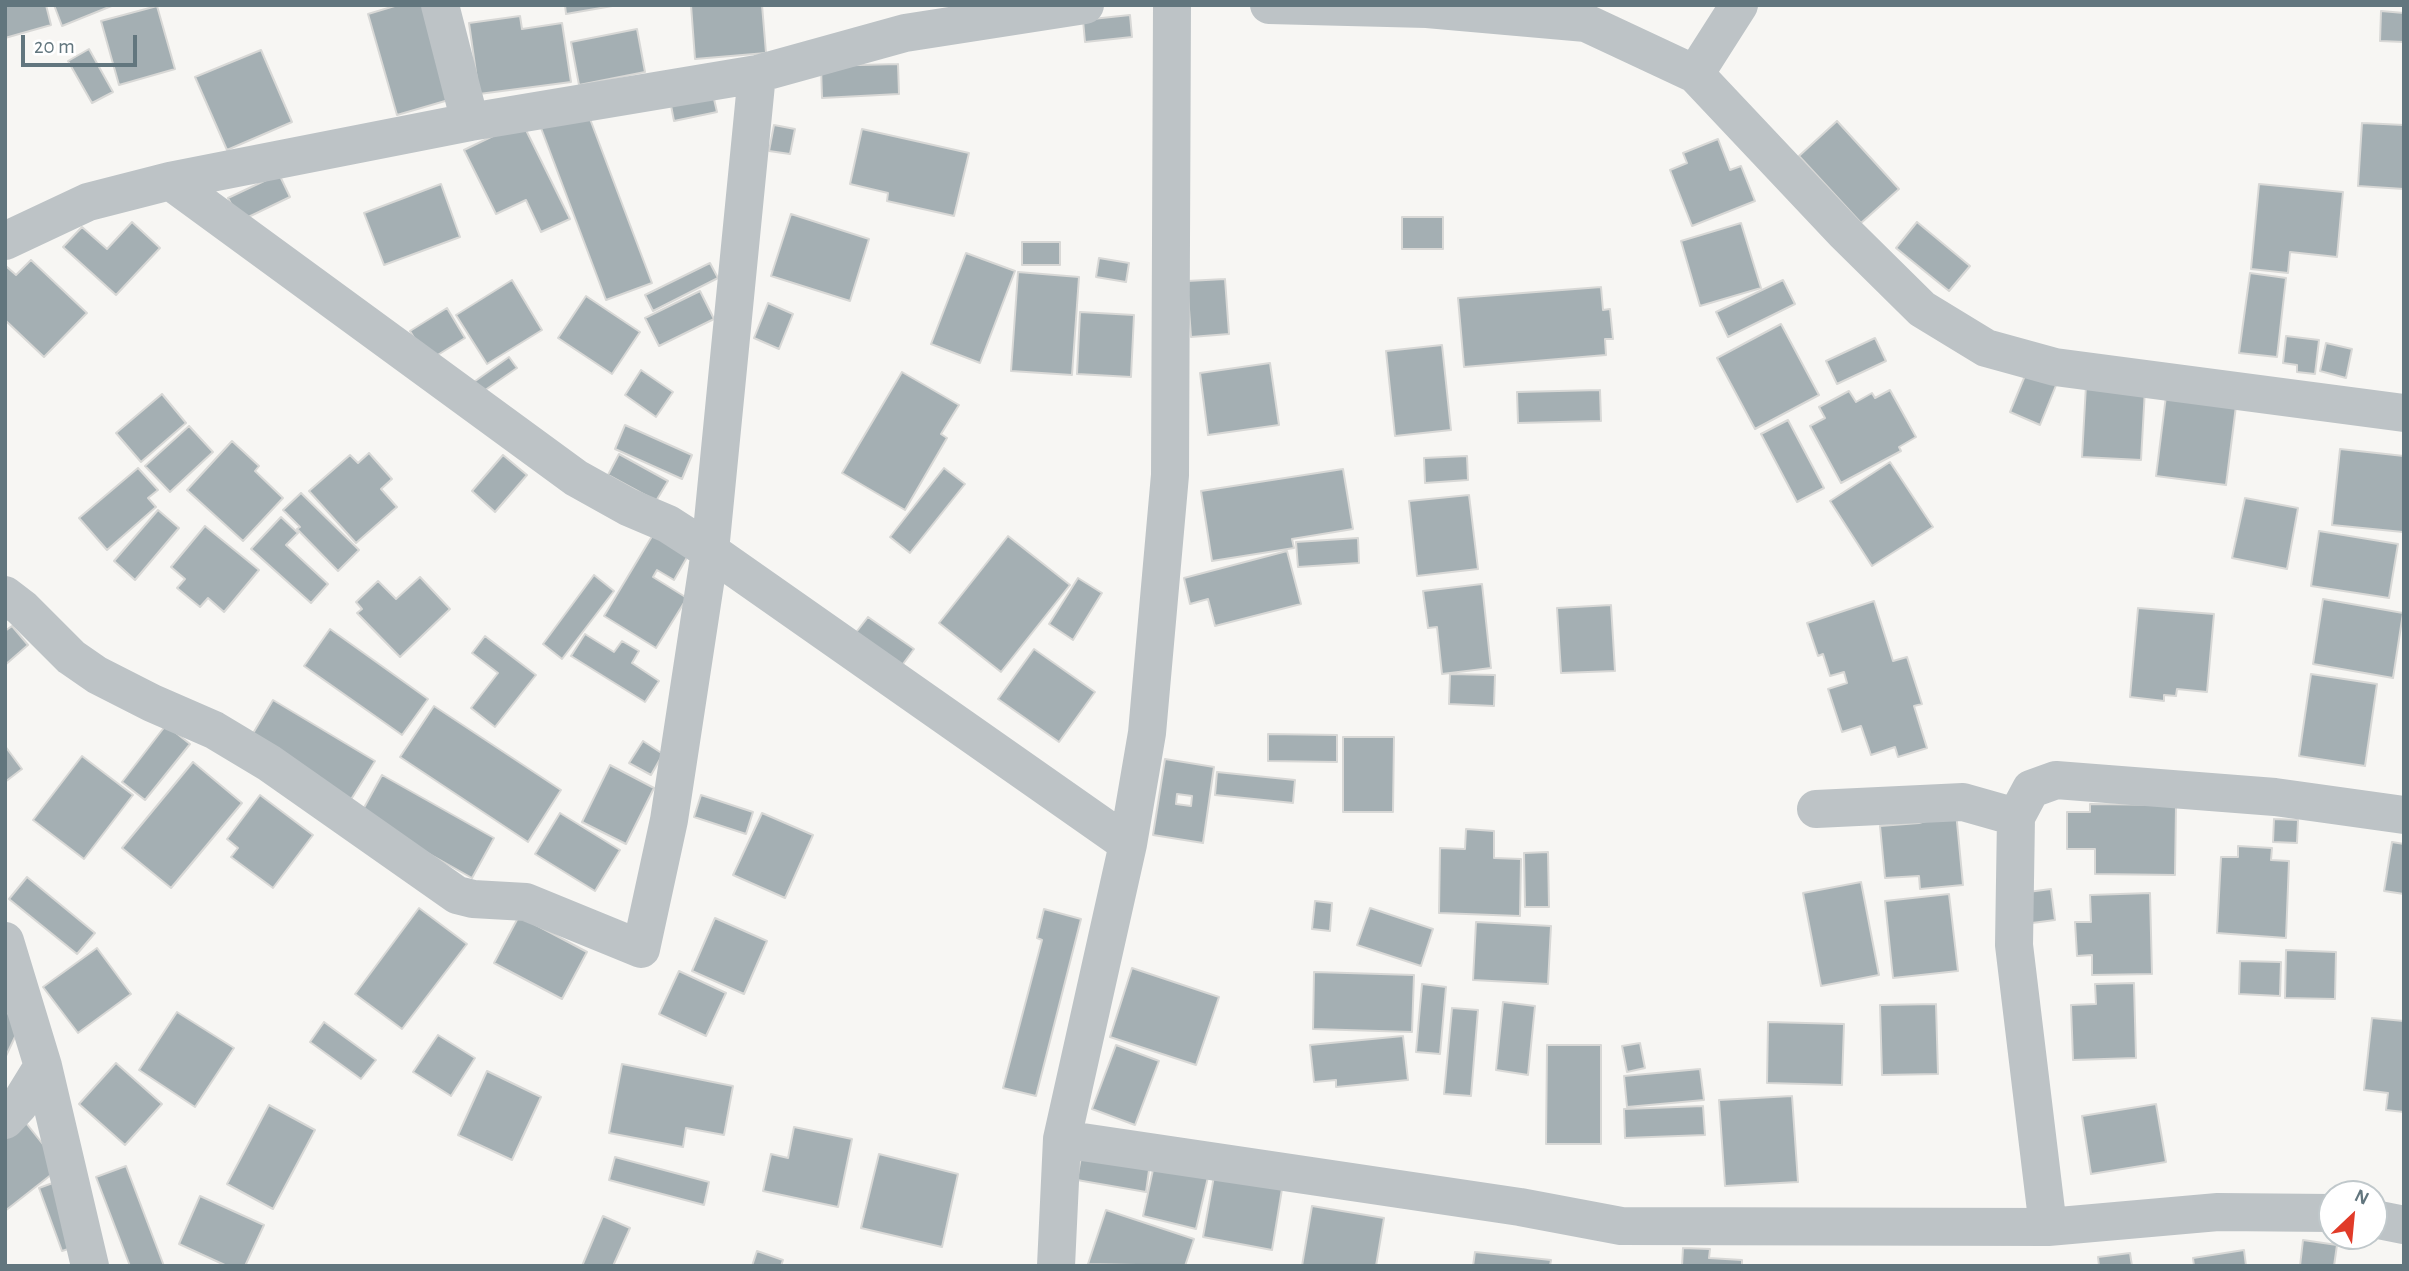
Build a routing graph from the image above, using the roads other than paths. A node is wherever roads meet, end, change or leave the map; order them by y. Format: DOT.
graph roads {
  1 [pos="440,5"];
  2 [pos="1085,5"];
  3 [pos="1172,5"];
  4 [pos="1269,5"];
  5 [pos="1740,5"];
  6 [pos="757,74"];
  7 [pos="1695,74"];
  8 [pos="470,122"];
  9 [pos="170,181"];
  10 [pos="5,241"];
  11 [pos="2404,413"];
  12 [pos="710,551"];
  13 [pos="5,595"];
  14 [pos="1816,809"];
  15 [pos="2404,816"];
  16 [pos="2017,817"];
  17 [pos="1128,844"];
  18 [pos="5,941"];
  19 [pos="43,1066"];
  20 [pos="10,1108"];
  21 [pos="1062,1139"];
  22 [pos="2318,1213"];
  23 [pos="2048,1227"];
  24 [pos="90,1266"];
  25 [pos="1056,1266"];
  1 -- 8 [label="street"];
  2 -- 6 [label="street"];
  3 -- 17 [label="street"];
  4 -- 7 [label="street"];
  5 -- 7 [label="street"];
  6 -- 8 [label="street"];
  6 -- 12 [label="street"];
  7 -- 11 [label="street"];
  8 -- 9 [label="street"];
  9 -- 10 [label="street"];
  9 -- 12 [label="street"];
  12 -- 13 [label="street"];
  12 -- 17 [label="street"];
  14 -- 16 [label="street"];
  15 -- 16 [label="street"];
  16 -- 23 [label="street"];
  17 -- 21 [label="street"];
  18 -- 19 [label="street"];
  19 -- 20 [label="street"];
  19 -- 24 [label="street"];
  21 -- 23 [label="street"];
  21 -- 25 [label="street"];
  22 -- 23 [label="street"];
}
